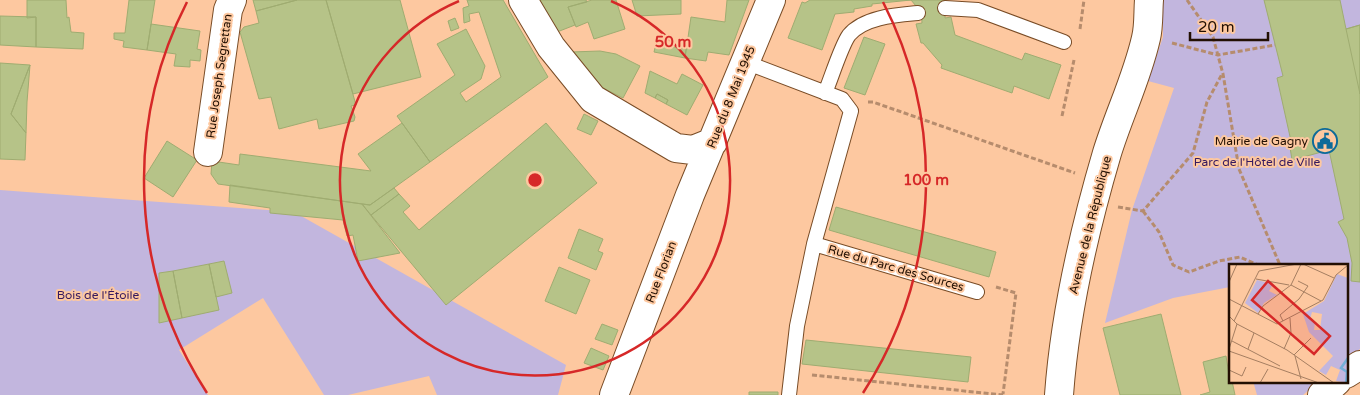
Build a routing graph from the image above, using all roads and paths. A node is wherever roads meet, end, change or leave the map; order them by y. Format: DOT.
graph roads {
  1 [pos="232,0"];
  2 [pos="523,0"];
  3 [pos="771,0"];
  4 [pos="1149,0"];
  5 [pos="1187,0"];
  6 [pos="945,8"];
  7 [pos="918,13"];
  8 [pos="1147,36"];
  9 [pos="1064,42"];
  10 [pos="1275,45"];
  11 [pos="1218,55"];
  12 [pos="746,62"];
  13 [pos="1223,74"];
  14 [pos="825,93"];
  15 [pos="845,103"];
  16 [pos="713,142"];
  17 [pos="676,148"];
  18 [pos="208,152"];
  19 [pos="1096,191"];
  20 [pos="690,195"];
  21 [pos="1143,211"];
  22 [pos="814,244"];
  23 [pos="1255,264"];
  24 [pos="1280,264"];
  25 [pos="977,292"];
  26 [pos="1360,365"];
  27 [pos="792,373"];
  28 [pos="1348,373"];
  29 [pos="1336,382"];
  30 [pos="614,395"];
  31 [pos="789,395"];
  32 [pos="1003,395"];
  33 [pos="1058,395"];
  34 [pos="1322,395"];
  1 -- 18 [label="street, Rue Joseph Segrettan"];
  2 -- 17 [label="street"];
  3 -- 12 [label="street, Rue du 8 Mai 1945"];
  4 -- 8 [label="street, Avenue de la République"];
  5 -- 11 [label="path"];
  6 -- 9 [label="lane"];
  7 -- 14 [label="lane"];
  8 -- 11 [label="path"];
  8 -- 19 [label="street, Avenue de la République"];
  10 -- 11 [label="path"];
  11 -- 13 [label="path"];
  12 -- 14 [label="lane"];
  12 -- 16 [label="street, Rue du 8 Mai 1945"];
  13 -- 21 [label="path"];
  13 -- 24 [label="path"];
  14 -- 15 [label="lane"];
  15 -- 19 [label="path"];
  15 -- 22 [label="lane, Rue du Parc des Sources"];
  16 -- 17 [label="street"];
  16 -- 20 [label="street, Rue du 8 Mai 1945"];
  17 -- 20 [label="street"];
  19 -- 21 [label="path"];
  19 -- 33 [label="street, Avenue de la République"];
  20 -- 30 [label="street, Rue Florian"];
  21 -- 23 [label="path"];
  22 -- 25 [label="lane, Rue du Parc des Sources"];
  22 -- 27 [label="lane, Rue du Parc des Sources"];
  25 -- 32 [label="path, Rue du Parc des Sources"];
  26 -- 28 [label="street"];
  27 -- 31 [label="lane, Rue du Parc des Sources"];
  27 -- 32 [label="path, Rue du Parc des Sources"];
  29 -- 34 [label="street"];
}
